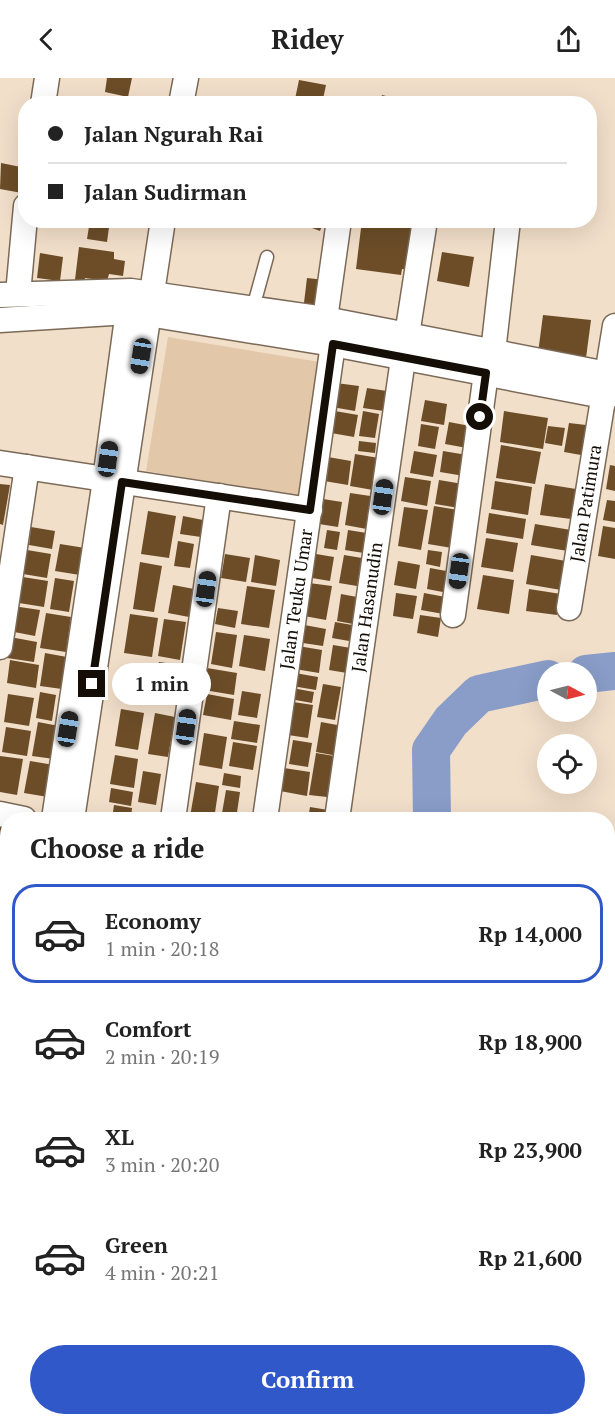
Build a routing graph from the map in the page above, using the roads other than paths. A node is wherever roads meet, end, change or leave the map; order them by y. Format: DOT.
graph roads {
  1 [pos="47,78"];
  2 [pos="186,78"];
  3 [pos="44,96"];
  4 [pos="183,96"];
  5 [pos="22,228"];
  6 [pos="161,228"];
  7 [pos="338,228"];
  8 [pos="424,228"];
  9 [pos="507,228"];
  10 [pos="267,257"];
  11 [pos="9,294"];
  12 [pos="140,303"];
  13 [pos="253,308"];
  14 [pos="325,319"];
  15 [pos="0,320"];
  16 [pos="615,326"];
  17 [pos="407,335"];
  18 [pos="333,344"];
  19 [pos="403,358"];
  20 [pos="490,362"];
  21 [pos="610,386"];
  22 [pos="0,463"];
  23 [pos="27,467"];
  24 [pos="114,481"];
  25 [pos="219,496"];
  26 [pos="310,510"];
  27 [pos="569,609"];
  28 [pos="453,615"];
  29 [pos="0,647"];
  30 [pos="55,812"];
  31 [pos="73,812"];
  32 [pos="174,812"];
  33 [pos="266,812"];
  34 [pos="338,812"];
  1 -- 3 [label="street"];
  2 -- 4 [label="street"];
  5 -- 11 [label="street"];
  6 -- 12 [label="street"];
  7 -- 14 [label="street"];
  8 -- 17 [label="street"];
  9 -- 20 [label="street"];
  10 -- 13 [label="lane"];
  11 -- 12 [label="street"];
  12 -- 13 [label="street"];
  12 -- 15 [label="street"];
  12 -- 18 [label="street"];
  12 -- 24 [label="street"];
  13 -- 14 [label="street"];
  14 -- 17 [label="street"];
  16 -- 21 [label="street, Jalan Patimura"];
  17 -- 20 [label="street"];
  18 -- 19 [label="street"];
  18 -- 26 [label="street, Jalan Teuku Umar"];
  19 -- 20 [label="street"];
  19 -- 34 [label="street, Jalan Hasanudin"];
  20 -- 21 [label="street"];
  20 -- 28 [label="street"];
  21 -- 27 [label="street, Jalan Patimura"];
  22 -- 23 [label="street"];
  23 -- 24 [label="street"];
  23 -- 29 [label="street"];
  24 -- 25 [label="street"];
  24 -- 30 [label="street"];
  24 -- 31 [label="street"];
  25 -- 26 [label="street"];
  25 -- 32 [label="street"];
  26 -- 33 [label="street, Jalan Teuku Umar"];
}
